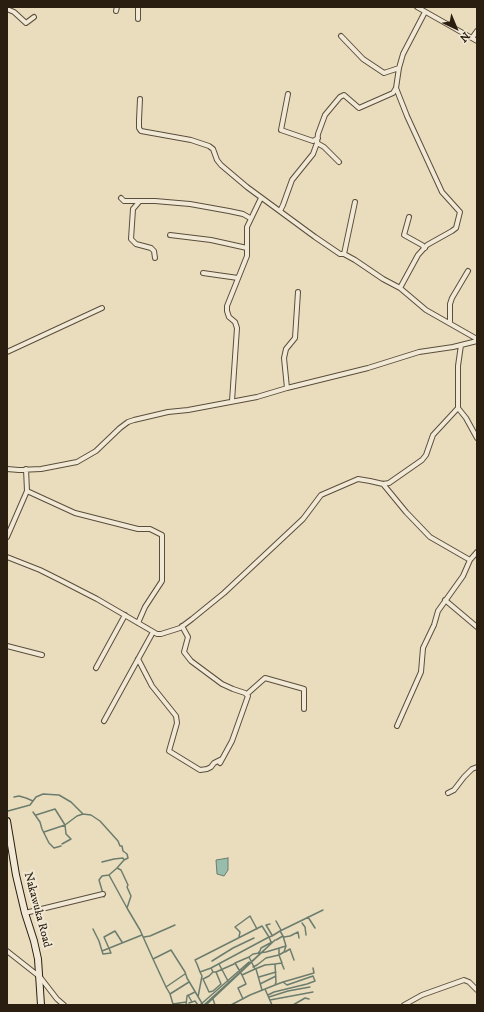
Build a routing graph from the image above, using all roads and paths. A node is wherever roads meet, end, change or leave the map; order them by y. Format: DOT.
graph roads {
  1 [pos="138,7"];
  2 [pos="417,7"];
  3 [pos="7,9"];
  4 [pos="425,12"];
  5 [pos="34,17"];
  6 [pos="138,20"];
  7 [pos="477,31"];
  8 [pos="341,36"];
  9 [pos="472,38"];
  10 [pos="477,41"];
  11 [pos="398,68"];
  12 [pos="396,88"];
  13 [pos="288,94"];
  14 [pos="140,99"];
  15 [pos="318,138"];
  16 [pos="317,143"];
  17 [pos="339,162"];
  18 [pos="121,198"];
  19 [pos="261,198"];
  20 [pos="139,202"];
  21 [pos="355,202"];
  22 [pos="280,210"];
  23 [pos="409,217"];
  24 [pos="250,218"];
  25 [pos="170,235"];
  26 [pos="247,248"];
  27 [pos="425,248"];
  28 [pos="344,254"];
  29 [pos="155,258"];
  30 [pos="468,271"];
  31 [pos="204,273"];
  32 [pos="238,278"];
  33 [pos="400,288"];
  34 [pos="298,292"];
  35 [pos="102,308"];
  36 [pos="450,323"];
  37 [pos="468,333"];
  38 [pos="477,340"];
  39 [pos="468,343"];
  40 [pos="462,346"];
  41 [pos="7,352"];
  42 [pos="287,388"];
  43 [pos="232,401"];
  44 [pos="458,408"];
  45 [pos="477,438"];
  46 [pos="7,469"];
  47 [pos="26,469"];
  48 [pos="383,484"];
  49 [pos="27,491"];
  50 [pos="7,537"];
  51 [pos="477,552"];
  52 [pos="7,557"];
  53 [pos="470,560"];
  54 [pos="445,600"];
  55 [pos="125,615"];
  56 [pos="138,623"];
  57 [pos="182,626"];
  58 [pos="477,627"];
  59 [pos="152,632"];
  60 [pos="7,646"];
  61 [pos="42,655"];
  62 [pos="138,659"];
  63 [pos="96,668"];
  64 [pos="247,694"];
  65 [pos="304,709"];
  66 [pos="104,721"];
  67 [pos="397,726"];
  68 [pos="477,767"];
  69 [pos="448,793"];
  70 [pos="7,821"];
  71 [pos="103,894"];
  72 [pos="25,913"];
  73 [pos="7,951"];
  74 [pos="40,977"];
  75 [pos="477,990"];
  76 [pos="41,1005"];
  77 [pos="64,1005"];
  78 [pos="404,1005"];
  1 -- 6 [label="street"];
  2 -- 4 [label="street"];
  3 -- 5 [label="street"];
  4 -- 9 [label="street"];
  4 -- 11 [label="street"];
  7 -- 9 [label="street"];
  8 -- 11 [label="street"];
  9 -- 10 [label="street"];
  11 -- 12 [label="street"];
  12 -- 15 [label="street"];
  12 -- 27 [label="street"];
  13 -- 15 [label="street"];
  14 -- 19 [label="street"];
  15 -- 16 [label="street"];
  16 -- 17 [label="street"];
  16 -- 22 [label="street"];
  18 -- 20 [label="street"];
  19 -- 22 [label="street"];
  19 -- 24 [label="street"];
  20 -- 24 [label="street"];
  20 -- 29 [label="street"];
  21 -- 28 [label="street"];
  22 -- 28 [label="street"];
  23 -- 27 [label="street"];
  24 -- 26 [label="street"];
  25 -- 26 [label="street"];
  26 -- 32 [label="street"];
  27 -- 33 [label="street"];
  28 -- 33 [label="street"];
  30 -- 36 [label="street"];
  31 -- 32 [label="street"];
  32 -- 43 [label="street"];
  33 -- 36 [label="street"];
  34 -- 42 [label="street"];
  35 -- 41 [label="street"];
  36 -- 37 [label="street"];
  37 -- 38 [label="street"];
  37 -- 39 [label="street"];
  38 -- 39 [label="street"];
  39 -- 40 [label="street"];
  40 -- 42 [label="street"];
  40 -- 44 [label="street"];
  42 -- 43 [label="street"];
  43 -- 47 [label="street"];
  44 -- 45 [label="street"];
  44 -- 48 [label="street"];
  46 -- 47 [label="street"];
  47 -- 49 [label="street"];
  48 -- 53 [label="street"];
  48 -- 57 [label="street"];
  49 -- 50 [label="street"];
  49 -- 56 [label="street"];
  51 -- 53 [label="street"];
  52 -- 55 [label="street"];
  53 -- 54 [label="street"];
  54 -- 58 [label="street"];
  54 -- 67 [label="street"];
  55 -- 56 [label="street"];
  55 -- 63 [label="street"];
  56 -- 59 [label="street"];
  57 -- 59 [label="street"];
  57 -- 64 [label="street"];
  59 -- 62 [label="street"];
  60 -- 61 [label="street"];
  62 -- 64 [label="street"];
  62 -- 66 [label="street"];
  64 -- 65 [label="street"];
  68 -- 69 [label="street"];
  70 -- 72 [label="main road, Nakawuka Road"];
  71 -- 72 [label="street"];
  72 -- 74 [label="main road, Nakawuka Road"];
  73 -- 74 [label="street"];
  74 -- 76 [label="main road, Nakawuka Road"];
  74 -- 77 [label="street"];
  75 -- 78 [label="street"];
}
